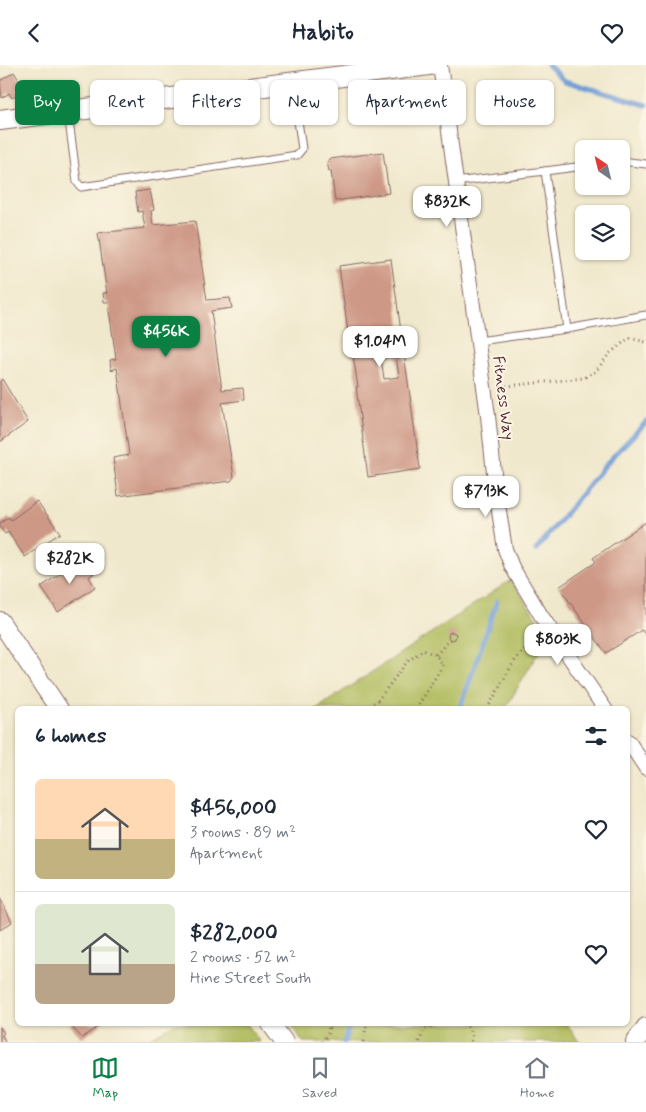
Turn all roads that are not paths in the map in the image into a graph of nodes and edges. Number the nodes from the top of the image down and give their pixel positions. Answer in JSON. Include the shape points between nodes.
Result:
{"nodes":[{"id":1,"x":429,"y":65,"type":"edge"},
{"id":2,"x":440,"y":65,"type":"edge"},
{"id":3,"x":316,"y":80,"type":"edge"},
{"id":4,"x":270,"y":86,"type":"edge"},
{"id":5,"x":80,"y":108,"type":"edge"},
{"id":6,"x":15,"y":118,"type":"edge"},
{"id":7,"x":0,"y":120,"type":"edge"},
{"id":8,"x":69,"y":125,"type":"edge"},
{"id":9,"x":299,"y":125,"type":"edge"},
{"id":10,"x":630,"y":162,"type":"edge"},
{"id":11,"x":646,"y":164,"type":"edge"},
{"id":12,"x":575,"y":167,"type":"edge"},
{"id":13,"x":545,"y":171,"type":"junction"},
{"id":14,"x":455,"y":182,"type":"junction"},
{"id":15,"x":646,"y":315,"type":"edge"},
{"id":16,"x":567,"y":329,"type":"junction"},
{"id":17,"x":478,"y":341,"type":"junction"},
{"id":18,"x":0,"y":621,"type":"edge"},
{"id":19,"x":57,"y":706,"type":"edge"},
{"id":20,"x":603,"y":706,"type":"edge"},
{"id":21,"x":630,"y":744,"type":"edge"},
{"id":22,"x":646,"y":768,"type":"edge"},
{"id":23,"x":273,"y":1026,"type":"edge"},
{"id":24,"x":646,"y":1027,"type":"edge"},
{"id":25,"x":284,"y":1042,"type":"edge"},
{"id":26,"x":635,"y":1042,"type":"edge"}],
"edges":[{"from":1,"to":3,"type":"main road"},
{"from":2,"to":14,"type":"street","name":"Fitness Way"},
{"from":4,"to":5,"type":"main road"},
{"from":6,"to":7,"type":"main road"},
{"from":8,"to":9,"type":"lane","via":[[77,182],[81,187],[297,155],[302,149]]},
{"from":10,"to":11,"type":"lane"},
{"from":12,"to":13,"type":"lane"},
{"from":13,"to":14,"type":"lane"},
{"from":13,"to":16,"type":"lane"},
{"from":14,"to":17,"type":"street","name":"Fitness Way"},
{"from":15,"to":16,"type":"lane"},
{"from":16,"to":17,"type":"lane"},
{"from":17,"to":20,"type":"street","name":"Fitness Way","via":[[496,492],[512,567]]},
{"from":18,"to":19,"type":"street"},
{"from":21,"to":22,"type":"street"},
{"from":23,"to":25,"type":"street"},
{"from":24,"to":26,"type":"street"}]}
